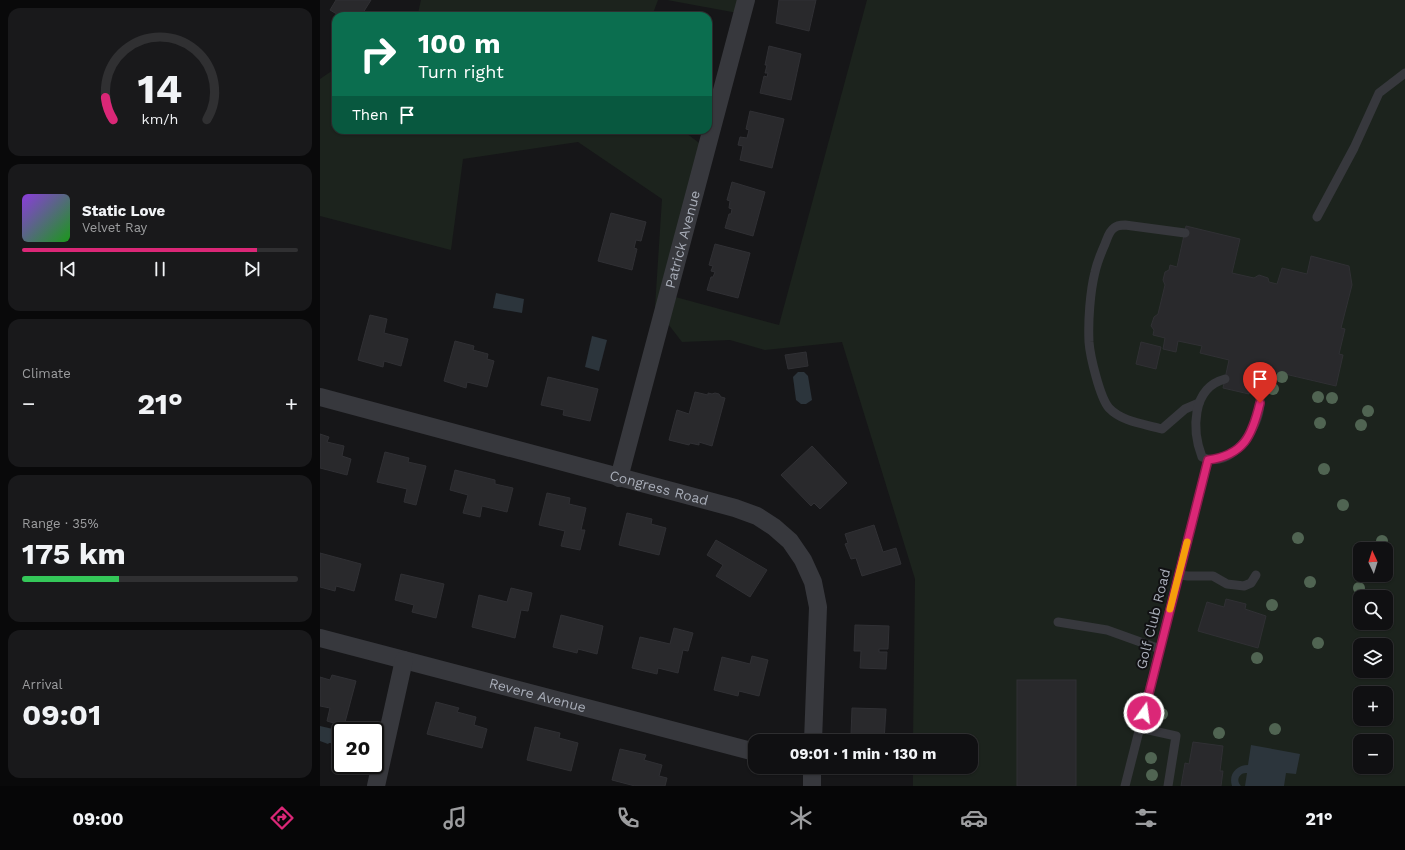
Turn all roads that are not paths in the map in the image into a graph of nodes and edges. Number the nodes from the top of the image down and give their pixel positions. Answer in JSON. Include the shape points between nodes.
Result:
{"nodes":[{"id":1,"x":746,"y":0,"type":"edge"},
{"id":2,"x":1405,"y":73,"type":"edge"},
{"id":3,"x":712,"y":128,"type":"edge"},
{"id":4,"x":710,"y":134,"type":"edge"},
{"id":5,"x":1318,"y":217,"type":"dead end"},
{"id":6,"x":1185,"y":233,"type":"dead end"},
{"id":7,"x":1225,"y":379,"type":"dead end"},
{"id":8,"x":1251,"y":384,"type":"dead end"},
{"id":9,"x":320,"y":397,"type":"edge"},
{"id":10,"x":1199,"y":403,"type":"junction"},
{"id":11,"x":1208,"y":460,"type":"junction"},
{"id":12,"x":619,"y":478,"type":"junction"},
{"id":13,"x":1179,"y":575,"type":"junction"},
{"id":14,"x":1256,"y":575,"type":"dead end"},
{"id":15,"x":1058,"y":622,"type":"dead end"},
{"id":16,"x":320,"y":638,"type":"edge"},
{"id":17,"x":1160,"y":648,"type":"junction"},
{"id":18,"x":404,"y":660,"type":"junction"},
{"id":19,"x":1140,"y":728,"type":"junction"},
{"id":20,"x":813,"y":734,"type":"edge"},
{"id":21,"x":748,"y":750,"type":"edge"},
{"id":22,"x":812,"y":774,"type":"edge"},
{"id":23,"x":376,"y":786,"type":"edge"},
{"id":24,"x":812,"y":786,"type":"edge"},
{"id":25,"x":1125,"y":786,"type":"edge"},
{"id":26,"x":1168,"y":786,"type":"edge"}],
"edges":[{"from":1,"to":3,"type":"street","name":"Patrick Avenue"},
{"from":2,"to":5,"type":"lane","via":[[1379,93]]},
{"from":4,"to":12,"type":"street","name":"Patrick Avenue"},
{"from":6,"to":10,"type":"lane","via":[[1125,224],[1113,228],[1101,253],[1092,287],[1089,343],[1104,399],[1117,415],[1162,429],[1185,409]]},
{"from":7,"to":10,"type":"lane","via":[[1209,388]]},
{"from":8,"to":11,"type":"lane","via":[[1258,394],[1260,403],[1249,434],[1234,452],[1222,458]]},
{"from":9,"to":12,"type":"street","name":"Congress Road"},
{"from":10,"to":11,"type":"lane","via":[[1196,437],[1202,457]]},
{"from":11,"to":13,"type":"lane","name":"Golf Club Road"},
{"from":12,"to":20,"type":"street","name":"Congress Road","via":[[757,516],[790,541],[803,560],[813,582],[818,607]]},
{"from":13,"to":14,"type":"lane","via":[[1213,576],[1227,584],[1244,586],[1251,583]]},
{"from":13,"to":17,"type":"lane","name":"Golf Club Road"},
{"from":15,"to":17,"type":"lane","via":[[1107,630]]},
{"from":16,"to":18,"type":"street","name":"Revere Avenue"},
{"from":17,"to":19,"type":"lane","name":"Golf Club Road"},
{"from":18,"to":21,"type":"street","name":"Revere Avenue"},
{"from":18,"to":23,"type":"street"},
{"from":19,"to":25,"type":"lane","name":"Golf Club Road"},
{"from":19,"to":26,"type":"lane","via":[[1176,736]]},
{"from":22,"to":24,"type":"street"}]}
